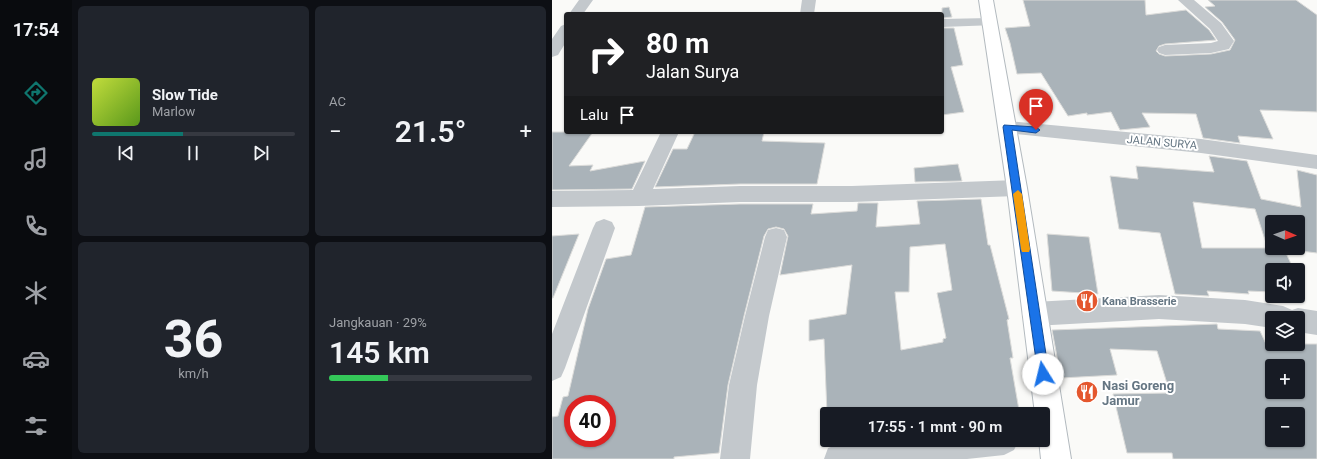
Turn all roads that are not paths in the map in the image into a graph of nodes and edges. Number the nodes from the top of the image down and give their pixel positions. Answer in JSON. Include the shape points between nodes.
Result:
{"nodes":[{"id":1,"x":586,"y":0,"type":"edge"},
{"id":2,"x":809,"y":0,"type":"edge"},
{"id":3,"x":986,"y":0,"type":"edge"},
{"id":4,"x":1185,"y":0,"type":"edge"},
{"id":5,"x":577,"y":12,"type":"edge"},
{"id":6,"x":807,"y":12,"type":"edge"},
{"id":7,"x":990,"y":22,"type":"junction"},
{"id":8,"x":944,"y":23,"type":"edge"},
{"id":9,"x":564,"y":32,"type":"edge"},
{"id":10,"x":1165,"y":50,"type":"dead end"},
{"id":11,"x":552,"y":52,"type":"edge"},
{"id":12,"x":552,"y":56,"type":"edge"},
{"id":13,"x":564,"y":56,"type":"edge"},
{"id":14,"x":1007,"y":127,"type":"junction"},
{"id":15,"x":669,"y":134,"type":"edge"},
{"id":16,"x":1317,"y":162,"type":"edge"},
{"id":17,"x":1017,"y":188,"type":"junction"},
{"id":18,"x":639,"y":198,"type":"junction"},
{"id":19,"x":552,"y":199,"type":"edge"},
{"id":20,"x":604,"y":228,"type":"dead end"},
{"id":21,"x":776,"y":237,"type":"dead end"},
{"id":22,"x":1034,"y":314,"type":"junction"},
{"id":23,"x":1265,"y":315,"type":"edge"},
{"id":24,"x":1305,"y":321,"type":"edge"},
{"id":25,"x":1317,"y":323,"type":"edge"},
{"id":26,"x":552,"y":368,"type":"edge"},
{"id":27,"x":1046,"y":407,"type":"edge"},
{"id":28,"x":943,"y":447,"type":"edge"},
{"id":29,"x":735,"y":459,"type":"edge"},
{"id":30,"x":839,"y":459,"type":"edge"}],
"edges":[{"from":1,"to":5,"type":"street"},
{"from":2,"to":6,"type":"street"},
{"from":3,"to":7,"type":"street"},
{"from":4,"to":10,"type":"street","via":[[1216,26],[1226,41],[1224,46],[1211,48]]},
{"from":7,"to":8,"type":"street"},
{"from":7,"to":14,"type":"street"},
{"from":9,"to":11,"type":"street"},
{"from":12,"to":13,"type":"street"},
{"from":14,"to":16,"type":"street","name":"JALAN SURYA","via":[[1266,153]]},
{"from":14,"to":17,"type":"street"},
{"from":15,"to":18,"type":"street"},
{"from":17,"to":18,"type":"street"},
{"from":17,"to":22,"type":"street"},
{"from":18,"to":19,"type":"street"},
{"from":20,"to":26,"type":"street"},
{"from":21,"to":29,"type":"street","via":[[743,385]]},
{"from":22,"to":23,"type":"street","via":[[1159,307]]},
{"from":22,"to":27,"type":"street"},
{"from":24,"to":25,"type":"street"},
{"from":28,"to":30,"type":"street"}]}
